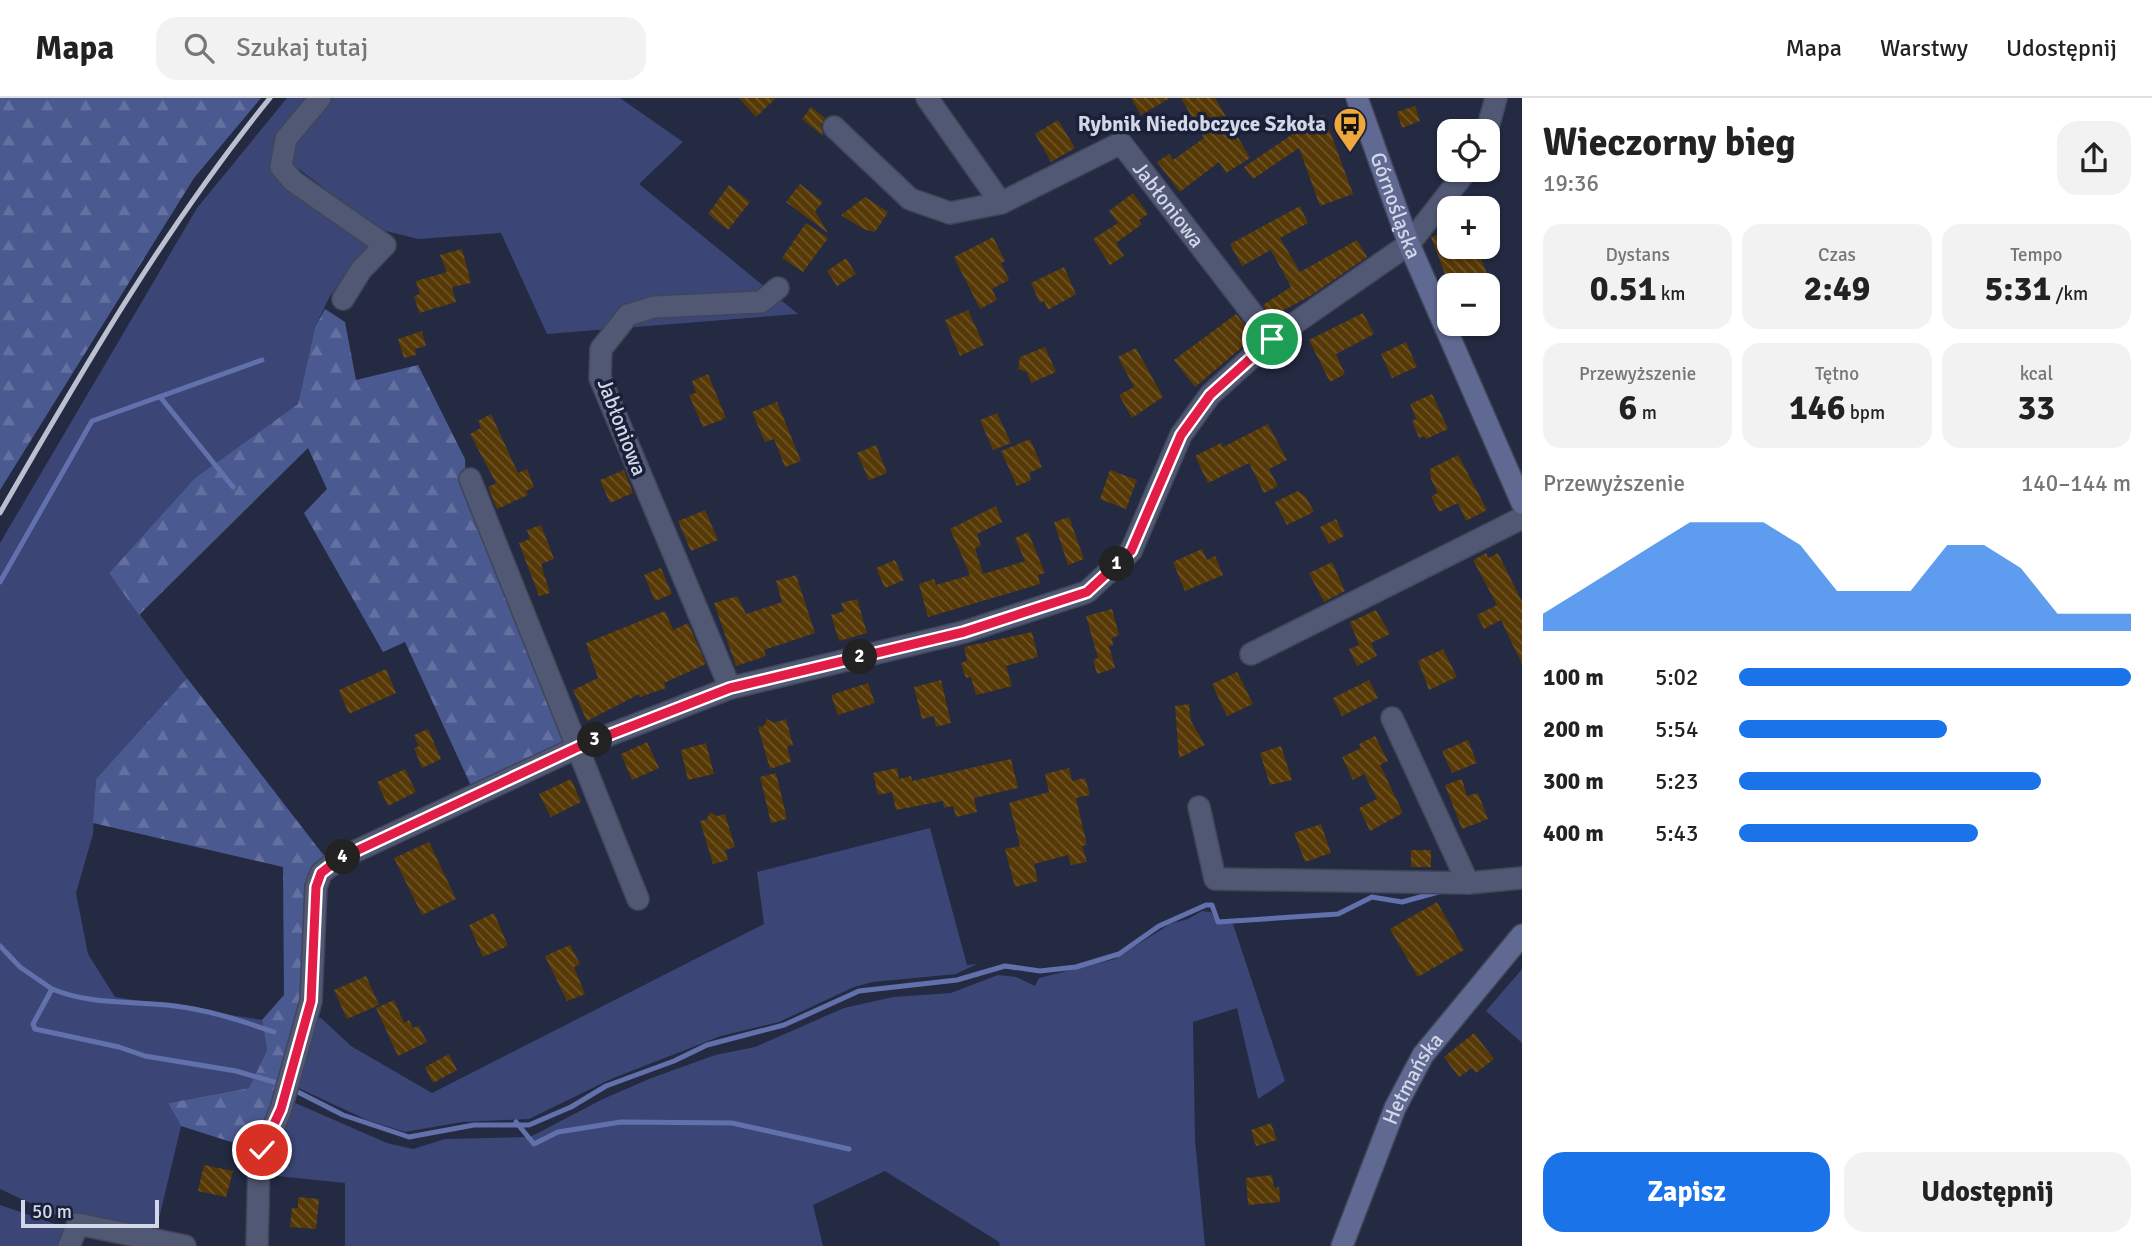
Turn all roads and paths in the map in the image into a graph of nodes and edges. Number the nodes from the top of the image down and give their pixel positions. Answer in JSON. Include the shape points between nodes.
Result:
{"nodes":[{"id":1,"x":320,"y":98,"type":"edge"},
{"id":2,"x":928,"y":98,"type":"edge"},
{"id":3,"x":1357,"y":98,"type":"edge"},
{"id":4,"x":1496,"y":98,"type":"edge"},
{"id":5,"x":1490,"y":119,"type":"edge"},
{"id":6,"x":834,"y":127,"type":"dead end"},
{"id":7,"x":1458,"y":182,"type":"edge"},
{"id":8,"x":1001,"y":203,"type":"junction"},
{"id":9,"x":1409,"y":244,"type":"junction"},
{"id":10,"x":778,"y":288,"type":"dead end"},
{"id":11,"x":343,"y":299,"type":"dead end"},
{"id":12,"x":1272,"y":339,"type":"junction"},
{"id":13,"x":470,"y":479,"type":"dead end"},
{"id":14,"x":1522,"y":503,"type":"edge"},
{"id":15,"x":1522,"y":518,"type":"edge"},
{"id":16,"x":1251,"y":654,"type":"dead end"},
{"id":17,"x":730,"y":688,"type":"junction"},
{"id":18,"x":1392,"y":718,"type":"dead end"},
{"id":19,"x":578,"y":747,"type":"junction"},
{"id":20,"x":1199,"y":807,"type":"dead end"},
{"id":21,"x":1522,"y":878,"type":"edge"},
{"id":22,"x":1468,"y":883,"type":"junction"},
{"id":23,"x":638,"y":899,"type":"dead end"},
{"id":24,"x":1522,"y":935,"type":"edge"},
{"id":25,"x":69,"y":1246,"type":"edge"},
{"id":26,"x":185,"y":1246,"type":"edge"},
{"id":27,"x":257,"y":1246,"type":"edge"},
{"id":28,"x":1342,"y":1246,"type":"edge"}],
"edges":[{"from":1,"to":11,"type":"street","via":[[286,139],[281,167],[293,181],[392,242],[361,270]]},
{"from":2,"to":8,"type":"street"},
{"from":3,"to":9,"type":"street","name":"Górnośląska"},
{"from":4,"to":5,"type":"street"},
{"from":6,"to":8,"type":"street","name":"Jabłoniowa","via":[[910,200],[950,213]]},
{"from":7,"to":9,"type":"street"},
{"from":8,"to":12,"type":"street","name":"Jabłoniowa","via":[[1121,144]]},
{"from":9,"to":12,"type":"street"},
{"from":9,"to":14,"type":"street","name":"Górnośląska"},
{"from":10,"to":17,"type":"street","name":"Jabłoniowa","via":[[761,302],[654,307],[628,315],[601,349],[600,378]]},
{"from":12,"to":17,"type":"street","via":[[1210,395],[1181,435],[1131,551],[1087,592],[964,632]]},
{"from":13,"to":19,"type":"street"},
{"from":15,"to":16,"type":"street"},
{"from":17,"to":19,"type":"street"},
{"from":18,"to":22,"type":"street"},
{"from":19,"to":23,"type":"street"},
{"from":19,"to":27,"type":"street","via":[[339,859],[321,873],[316,887],[311,1001],[281,1109],[259,1162]]},
{"from":20,"to":22,"type":"street","via":[[1215,879]]},
{"from":21,"to":22,"type":"street"},
{"from":24,"to":28,"type":"street","name":"Hetmańska","via":[[1423,1055],[1395,1108]]},
{"from":25,"to":26,"type":"street","via":[[78,1224]]}]}
